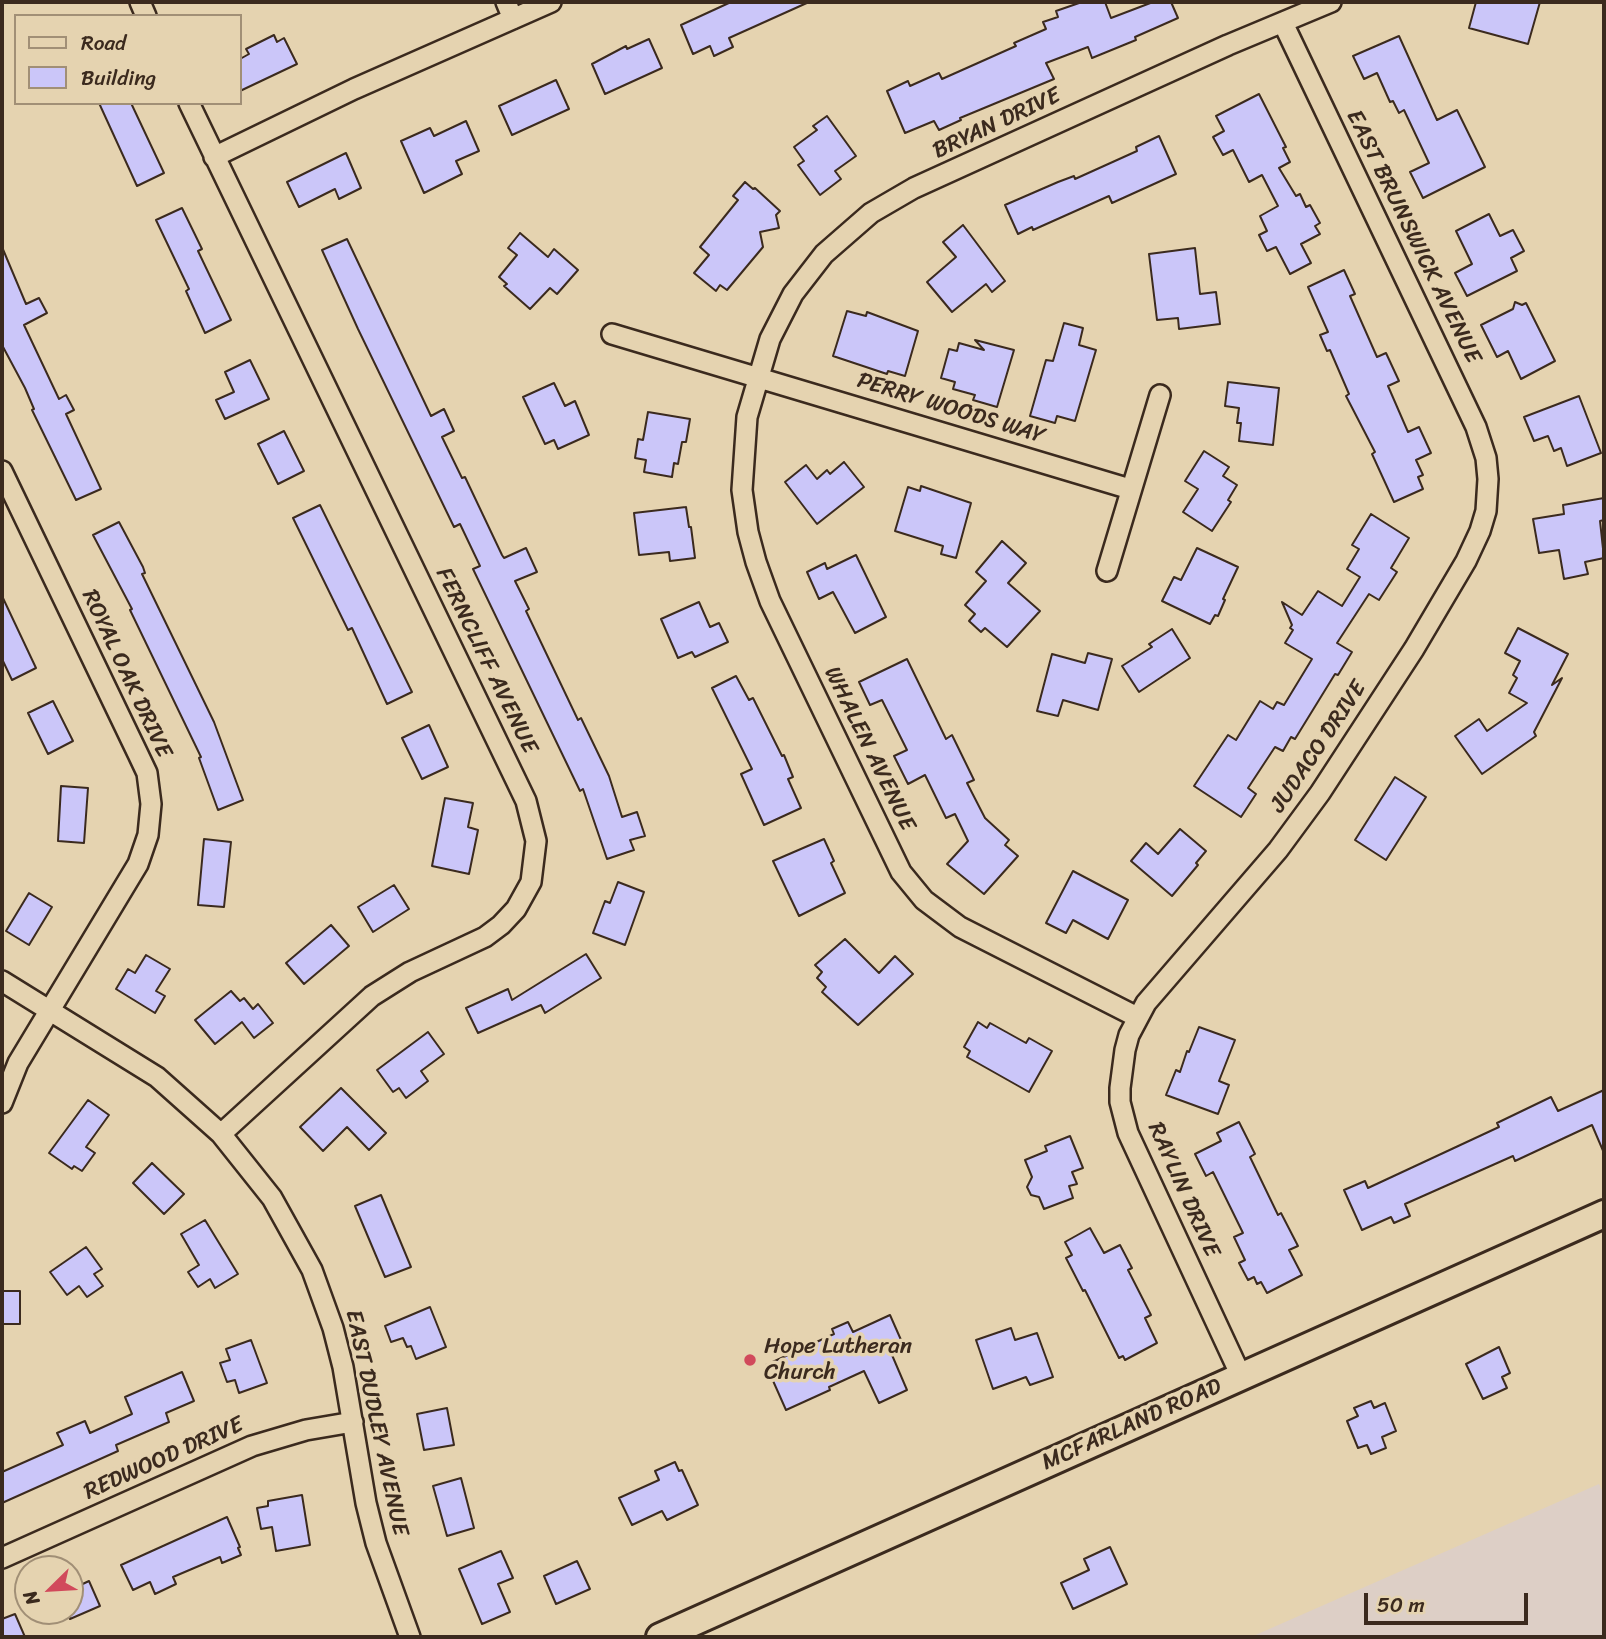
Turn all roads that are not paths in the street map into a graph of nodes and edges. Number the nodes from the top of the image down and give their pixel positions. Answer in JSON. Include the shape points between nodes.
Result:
{"nodes":[{"id":1,"x":551,"y":2,"type":"edge"},
{"id":2,"x":1331,"y":2,"type":"edge"},
{"id":3,"x":509,"y":10,"type":"edge"},
{"id":4,"x":1283,"y":23,"type":"junction"},
{"id":5,"x":190,"y":105,"type":"edge"},
{"id":6,"x":214,"y":157,"type":"junction"},
{"id":7,"x":612,"y":334,"type":"dead end"},
{"id":8,"x":758,"y":377,"type":"junction"},
{"id":9,"x":1160,"y":395,"type":"dead end"},
{"id":10,"x":2,"y":471,"type":"edge"},
{"id":11,"x":1488,"y":475,"type":"joint"},
{"id":12,"x":1130,"y":489,"type":"junction"},
{"id":13,"x":1107,"y":571,"type":"dead end"},
{"id":14,"x":2,"y":981,"type":"edge"},
{"id":15,"x":49,"y":1011,"type":"junction"},
{"id":16,"x":1138,"y":1017,"type":"junction"},
{"id":17,"x":2,"y":1103,"type":"edge"},
{"id":18,"x":220,"y":1134,"type":"junction"},
{"id":19,"x":1604,"y":1214,"type":"edge"},
{"id":20,"x":1241,"y":1376,"type":"junction"},
{"id":21,"x":352,"y":1422,"type":"junction"},
{"id":22,"x":2,"y":1558,"type":"edge"},
{"id":23,"x":411,"y":1637,"type":"edge"},
{"id":24,"x":660,"y":1637,"type":"edge"}],
"edges":[{"from":1,"to":3,"type":"street"},
{"from":2,"to":4,"type":"street","name":"BRYAN DRIVE"},
{"from":3,"to":6,"type":"street"},
{"from":4,"to":8,"type":"street","name":"BRYAN DRIVE","via":[[914,188],[872,213],[824,254],[793,293],[770,338]]},
{"from":4,"to":11,"type":"street","name":"EAST BRUNSWICK AVENUE","via":[[1476,427]]},
{"from":5,"to":6,"type":"street","name":"FERNCLIFF AVENUE"},
{"from":6,"to":18,"type":"street","name":"FERNCLIFF AVENUE","via":[[526,801],[536,841],[531,882],[501,925],[372,996]]},
{"from":7,"to":8,"type":"street","name":"PERRY WOODS WAY"},
{"from":8,"to":12,"type":"street","name":"PERRY WOODS WAY"},
{"from":8,"to":16,"type":"street","name":"WHALEN AVENUE","via":[[747,417],[742,469],[744,511],[755,562],[901,872],[924,900],[960,927]]},
{"from":9,"to":12,"type":"street"},
{"from":10,"to":15,"type":"street","name":"ROYAL OAK DRIVE","via":[[147,773],[151,804],[148,835],[138,864]]},
{"from":11,"to":16,"type":"street","name":"JUDACO DRIVE","via":[[1480,531],[1414,649],[1278,850],[1157,988]]},
{"from":12,"to":13,"type":"street"},
{"from":14,"to":15,"type":"street","name":"EAST DUDLEY AVENUE"},
{"from":15,"to":17,"type":"street","name":"ROYAL OAK DRIVE","via":[[11,1076]]},
{"from":15,"to":18,"type":"street","name":"EAST DUDLEY AVENUE","via":[[149,1072]]},
{"from":16,"to":20,"type":"street","name":"RAYLIN DRIVE","via":[[1120,1077],[1128,1133]]},
{"from":18,"to":21,"type":"street","name":"EAST DUDLEY AVENUE","via":[[272,1198],[312,1270],[333,1328]]},
{"from":19,"to":20,"type":"street","name":"MCFARLAND ROAD"},
{"from":20,"to":24,"type":"street","name":"MCFARLAND ROAD"},
{"from":21,"to":22,"type":"street","name":"REDWOOD DRIVE","via":[[252,1446]]},
{"from":21,"to":23,"type":"street","name":"EAST DUDLEY AVENUE","via":[[376,1543]]}]}
